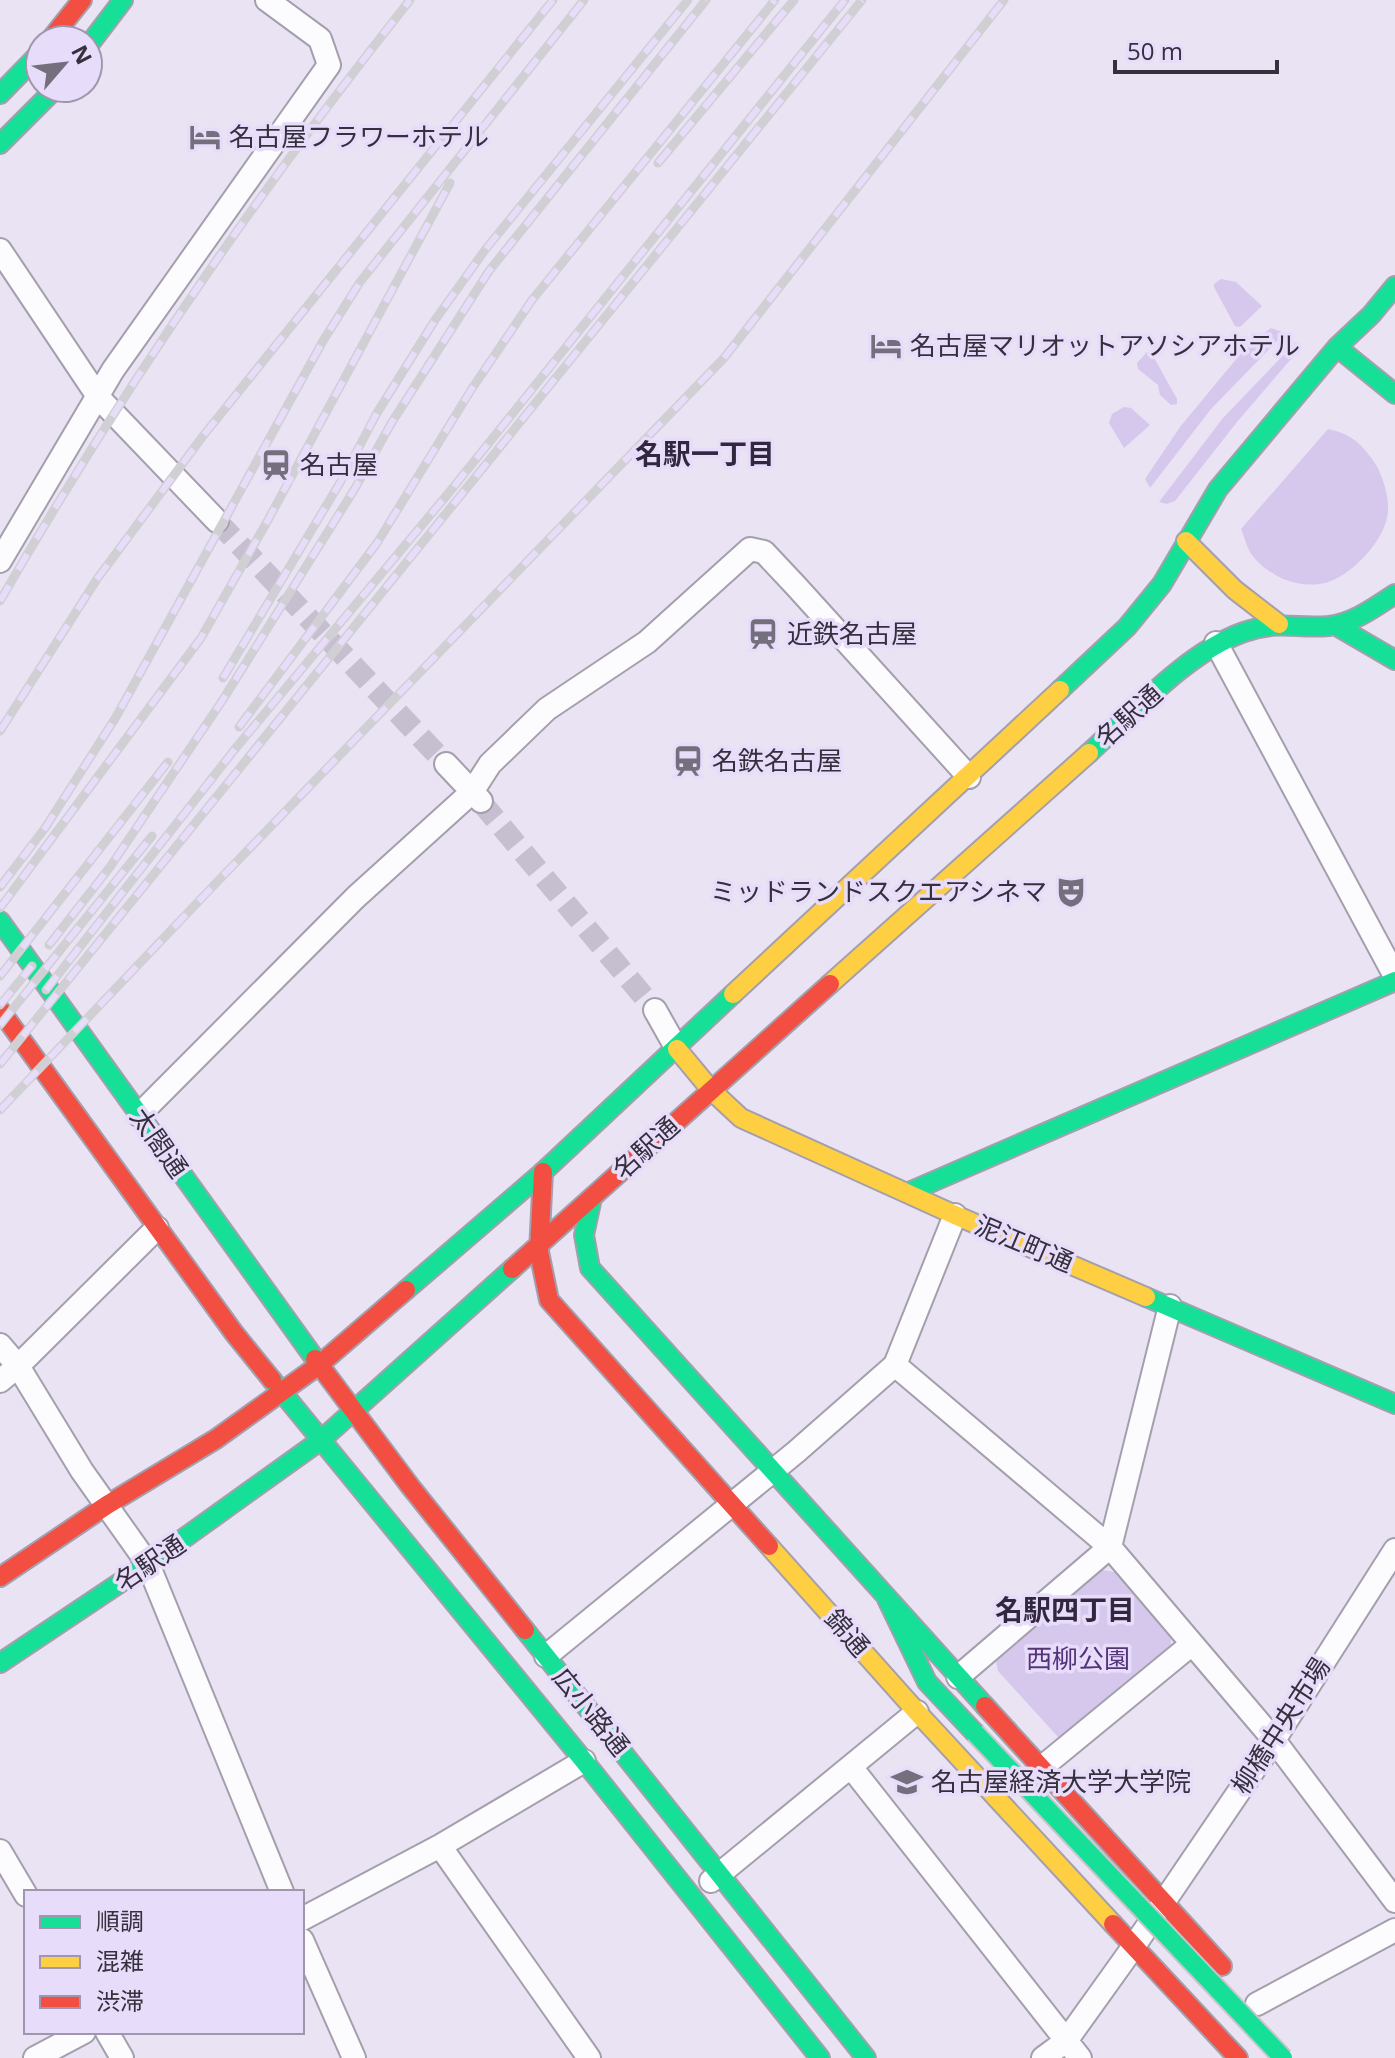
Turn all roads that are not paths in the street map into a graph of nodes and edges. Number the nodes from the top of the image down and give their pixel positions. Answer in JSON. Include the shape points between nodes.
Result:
{"nodes":[{"id":1,"x":82,"y":0,"type":"edge"},
{"id":2,"x":123,"y":0,"type":"edge"},
{"id":3,"x":267,"y":0,"type":"edge"},
{"id":4,"x":63,"y":24,"type":"edge"},
{"id":5,"x":104,"y":25,"type":"edge"},
{"id":6,"x":24,"y":69,"type":"edge"},
{"id":7,"x":0,"y":94,"type":"edge"},
{"id":8,"x":40,"y":104,"type":"edge"},
{"id":9,"x":0,"y":144,"type":"edge"},
{"id":10,"x":0,"y":250,"type":"edge"},
{"id":11,"x":1395,"y":286,"type":"edge"},
{"id":12,"x":1337,"y":347,"type":"junction"},
{"id":13,"x":1395,"y":394,"type":"edge"},
{"id":14,"x":99,"y":398,"type":"junction"},
{"id":15,"x":217,"y":521,"type":"tunnel mouth"},
{"id":16,"x":1186,"y":541,"type":"junction"},
{"id":17,"x":0,"y":561,"type":"edge"},
{"id":18,"x":1395,"y":594,"type":"edge"},
{"id":19,"x":1279,"y":624,"type":"junction"},
{"id":20,"x":1335,"y":625,"type":"junction"},
{"id":21,"x":1216,"y":643,"type":"junction"},
{"id":22,"x":1395,"y":660,"type":"edge"},
{"id":23,"x":446,"y":764,"type":"tunnel mouth"},
{"id":24,"x":969,"y":777,"type":"junction"},
{"id":25,"x":477,"y":797,"type":"junction"},
{"id":26,"x":0,"y":921,"type":"edge"},
{"id":27,"x":1395,"y":978,"type":"edge"},
{"id":28,"x":0,"y":1010,"type":"edge"},
{"id":29,"x":655,"y":1010,"type":"tunnel mouth"},
{"id":30,"x":677,"y":1049,"type":"junction"},
{"id":31,"x":711,"y":1090,"type":"junction"},
{"id":32,"x":139,"y":1115,"type":"junction"},
{"id":33,"x":543,"y":1172,"type":"junction"},
{"id":34,"x":909,"y":1192,"type":"junction"},
{"id":35,"x":592,"y":1198,"type":"junction"},
{"id":36,"x":955,"y":1215,"type":"junction"},
{"id":37,"x":157,"y":1228,"type":"junction"},
{"id":38,"x":537,"y":1249,"type":"junction"},
{"id":39,"x":1170,"y":1306,"type":"junction"},
{"id":40,"x":0,"y":1345,"type":"edge"},
{"id":41,"x":319,"y":1365,"type":"junction"},
{"id":42,"x":895,"y":1365,"type":"junction"},
{"id":43,"x":18,"y":1366,"type":"junction"},
{"id":44,"x":0,"y":1381,"type":"edge"},
{"id":45,"x":281,"y":1393,"type":"junction"},
{"id":46,"x":1395,"y":1404,"type":"edge"},
{"id":47,"x":355,"y":1411,"type":"junction"},
{"id":48,"x":321,"y":1440,"type":"junction"},
{"id":49,"x":771,"y":1472,"type":"junction"},
{"id":50,"x":732,"y":1503,"type":"junction"},
{"id":51,"x":107,"y":1505,"type":"junction"},
{"id":52,"x":1110,"y":1547,"type":"junction"},
{"id":53,"x":1395,"y":1550,"type":"edge"},
{"id":54,"x":148,"y":1564,"type":"junction"},
{"id":55,"x":0,"y":1577,"type":"edge"},
{"id":56,"x":887,"y":1599,"type":"junction"},
{"id":57,"x":1192,"y":1644,"type":"junction"},
{"id":58,"x":546,"y":1656,"type":"junction"},
{"id":59,"x":0,"y":1663,"type":"edge"},
{"id":60,"x":958,"y":1677,"type":"junction"},
{"id":61,"x":917,"y":1712,"type":"junction"},
{"id":62,"x":1274,"y":1740,"type":"junction"},
{"id":63,"x":584,"y":1761,"type":"junction"},
{"id":64,"x":851,"y":1767,"type":"junction"},
{"id":65,"x":1041,"y":1768,"type":"junction"},
{"id":66,"x":440,"y":1846,"type":"junction"},
{"id":67,"x":0,"y":1851,"type":"edge"},
{"id":68,"x":720,"y":1874,"type":"junction"},
{"id":69,"x":281,"y":1890,"type":"edge"},
{"id":70,"x":24,"y":1892,"type":"edge"},
{"id":71,"x":691,"y":1897,"type":"junction"},
{"id":72,"x":1164,"y":1899,"type":"junction"},
{"id":73,"x":1395,"y":1901,"type":"edge"},
{"id":74,"x":304,"y":1918,"type":"edge"},
{"id":75,"x":1395,"y":1930,"type":"edge"},
{"id":76,"x":304,"y":1945,"type":"edge"},
{"id":77,"x":1134,"y":1946,"type":"junction"},
{"id":78,"x":1247,"y":1994,"type":"junction"},
{"id":79,"x":842,"y":2028,"type":"junction"},
{"id":80,"x":80,"y":2034,"type":"edge"},
{"id":81,"x":108,"y":2034,"type":"edge"},
{"id":82,"x":1073,"y":2049,"type":"edge"},
{"id":83,"x":1290,"y":2053,"type":"edge"},
{"id":84,"x":813,"y":2055,"type":"edge"},
{"id":85,"x":35,"y":2058,"type":"edge"},
{"id":86,"x":122,"y":2058,"type":"edge"},
{"id":87,"x":354,"y":2058,"type":"edge"},
{"id":88,"x":589,"y":2058,"type":"edge"},
{"id":89,"x":866,"y":2058,"type":"edge"},
{"id":90,"x":1043,"y":2058,"type":"edge"},
{"id":91,"x":1238,"y":2058,"type":"edge"}],
"edges":[{"from":1,"to":4,"type":"main road"},
{"from":2,"to":5,"type":"main road"},
{"from":3,"to":14,"type":"street","via":[[320,39],[329,65],[113,370]]},
{"from":6,"to":7,"type":"main road"},
{"from":8,"to":9,"type":"main road"},
{"from":10,"to":14,"type":"street"},
{"from":11,"to":12,"type":"main road","name":"名駅通"},
{"from":12,"to":13,"type":"main road"},
{"from":12,"to":16,"type":"main road","name":"名駅通","via":[[1218,489]]},
{"from":14,"to":15,"type":"street"},
{"from":14,"to":17,"type":"street"},
{"from":16,"to":19,"type":"main road"},
{"from":16,"to":24,"type":"main road","name":"名駅通","via":[[1136,618]]},
{"from":18,"to":20,"type":"main road","name":"名駅通"},
{"from":19,"to":20,"type":"main road","name":"名駅通"},
{"from":19,"to":21,"type":"main road","name":"名駅通"},
{"from":20,"to":22,"type":"main road"},
{"from":21,"to":27,"type":"street"},
{"from":21,"to":31,"type":"main road","name":"名駅通"},
{"from":23,"to":25,"type":"street"},
{"from":24,"to":25,"type":"street","via":[[764,552],[750,549],[647,642],[547,709],[490,764]]},
{"from":24,"to":30,"type":"main road","name":"名駅通"},
{"from":25,"to":32,"type":"street","via":[[356,897]]},
{"from":26,"to":32,"type":"main road","name":"太閤通"},
{"from":27,"to":34,"type":"main road"},
{"from":28,"to":37,"type":"main road","name":"太閤通"},
{"from":29,"to":30,"type":"street"},
{"from":30,"to":31,"type":"main road","name":"泥江町通"},
{"from":30,"to":33,"type":"main road","name":"名駅通"},
{"from":31,"to":34,"type":"main road","name":"泥江町通","via":[[741,1118]]},
{"from":31,"to":35,"type":"main road","name":"名駅通"},
{"from":32,"to":41,"type":"main road","name":"太閤通"},
{"from":33,"to":38,"type":"main road","name":"錦通"},
{"from":33,"to":41,"type":"main road","name":"名駅通"},
{"from":34,"to":36,"type":"main road","name":"泥江町通"},
{"from":35,"to":38,"type":"main road","name":"名駅通"},
{"from":35,"to":49,"type":"main road","name":"錦通","via":[[584,1235],[590,1268]]},
{"from":36,"to":39,"type":"main road","name":"泥江町通"},
{"from":36,"to":42,"type":"street"},
{"from":37,"to":43,"type":"street"},
{"from":37,"to":45,"type":"main road","name":"太閤通"},
{"from":38,"to":47,"type":"main road","name":"名駅通"},
{"from":38,"to":50,"type":"main road","name":"錦通","via":[[549,1300]]},
{"from":39,"to":46,"type":"main road","name":"泥江町通"},
{"from":39,"to":52,"type":"street"},
{"from":40,"to":43,"type":"street"},
{"from":41,"to":45,"type":"main road","name":"名駅通"},
{"from":41,"to":47,"type":"main road","name":"広小路通"},
{"from":42,"to":49,"type":"street"},
{"from":42,"to":52,"type":"street"},
{"from":43,"to":44,"type":"street"},
{"from":43,"to":51,"type":"street"},
{"from":45,"to":48,"type":"main road","name":"太閤通"},
{"from":45,"to":51,"type":"main road","name":"名駅通"},
{"from":47,"to":48,"type":"main road","name":"名駅通"},
{"from":47,"to":58,"type":"main road","name":"広小路通"},
{"from":48,"to":54,"type":"main road","name":"名駅通"},
{"from":48,"to":63,"type":"main road","name":"広小路通"},
{"from":49,"to":50,"type":"street"},
{"from":49,"to":56,"type":"main road","name":"錦通"},
{"from":50,"to":58,"type":"street"},
{"from":50,"to":61,"type":"main road","name":"錦通"},
{"from":51,"to":54,"type":"street"},
{"from":51,"to":55,"type":"main road","name":"名駅通"},
{"from":52,"to":57,"type":"street"},
{"from":52,"to":60,"type":"street"},
{"from":53,"to":62,"type":"street","name":"柳橋中央市場"},
{"from":54,"to":59,"type":"main road","name":"名駅通"},
{"from":54,"to":69,"type":"street"},
{"from":56,"to":60,"type":"main road","name":"錦通"},
{"from":56,"to":83,"type":"main road","bridge":true,"via":[[927,1682]]},
{"from":57,"to":62,"type":"street"},
{"from":57,"to":65,"type":"street"},
{"from":58,"to":68,"type":"main road","name":"広小路通"},
{"from":60,"to":65,"type":"main road","name":"錦通"},
{"from":61,"to":64,"type":"street"},
{"from":61,"to":77,"type":"main road","name":"錦通"},
{"from":62,"to":72,"type":"street","name":"柳橋中央市場"},
{"from":62,"to":73,"type":"street"},
{"from":63,"to":66,"type":"street"},
{"from":63,"to":71,"type":"main road","name":"広小路通"},
{"from":64,"to":68,"type":"street"},
{"from":64,"to":82,"type":"street"},
{"from":65,"to":72,"type":"main road","name":"錦通"},
{"from":66,"to":74,"type":"street"},
{"from":66,"to":88,"type":"street"},
{"from":67,"to":70,"type":"street"},
{"from":68,"to":71,"type":"street"},
{"from":68,"to":79,"type":"main road","name":"広小路通"},
{"from":71,"to":84,"type":"main road","name":"広小路通"},
{"from":72,"to":77,"type":"street","name":"柳橋中央市場"},
{"from":72,"to":78,"type":"main road","name":"錦通"},
{"from":75,"to":78,"type":"street"},
{"from":76,"to":87,"type":"street"},
{"from":77,"to":82,"type":"street","name":"柳橋中央市場"},
{"from":77,"to":91,"type":"main road","name":"錦通"},
{"from":78,"to":83,"type":"main road","name":"錦通"},
{"from":79,"to":84,"type":"street"},
{"from":79,"to":89,"type":"main road","name":"広小路通"},
{"from":80,"to":85,"type":"street"},
{"from":81,"to":86,"type":"street"},
{"from":82,"to":90,"type":"street","name":"柳橋中央市場"}]}
